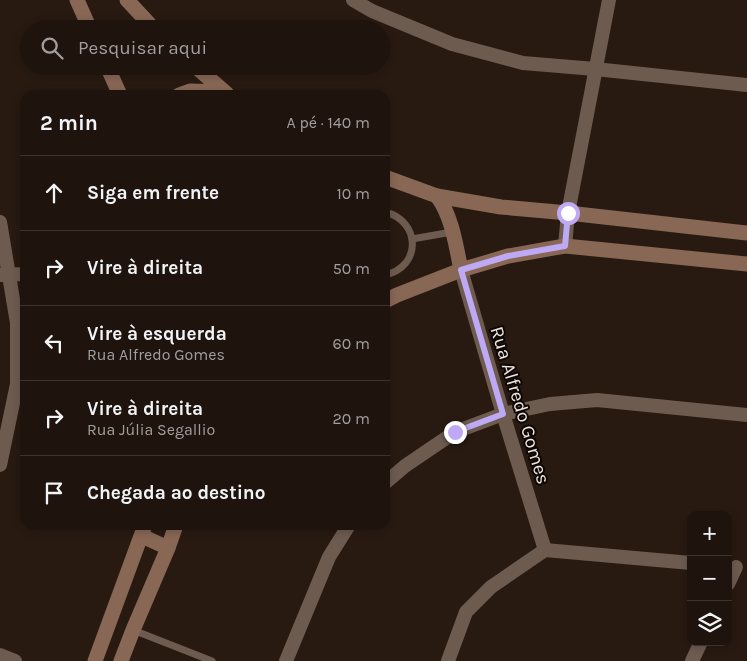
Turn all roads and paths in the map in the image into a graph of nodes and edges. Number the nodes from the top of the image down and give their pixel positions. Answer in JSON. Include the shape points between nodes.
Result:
{"nodes":[{"id":1,"x":77,"y":0,"type":"edge"},
{"id":2,"x":127,"y":0,"type":"edge"},
{"id":3,"x":353,"y":0,"type":"edge"},
{"id":4,"x":609,"y":0,"type":"edge"},
{"id":5,"x":86,"y":20,"type":"edge"},
{"id":6,"x":146,"y":20,"type":"edge"},
{"id":7,"x":595,"y":69,"type":"junction"},
{"id":8,"x":111,"y":75,"type":"edge"},
{"id":9,"x":204,"y":75,"type":"edge"},
{"id":10,"x":747,"y":85,"type":"edge"},
{"id":11,"x":118,"y":90,"type":"edge"},
{"id":12,"x":221,"y":90,"type":"edge"},
{"id":13,"x":390,"y":179,"type":"edge"},
{"id":14,"x":436,"y":196,"type":"junction"},
{"id":15,"x":568,"y":213,"type":"junction"},
{"id":16,"x":390,"y":214,"type":"edge"},
{"id":17,"x":0,"y":222,"type":"edge"},
{"id":18,"x":452,"y":232,"type":"junction"},
{"id":19,"x":747,"y":233,"type":"edge"},
{"id":20,"x":412,"y":239,"type":"junction"},
{"id":21,"x":565,"y":246,"type":"junction"},
{"id":22,"x":747,"y":264,"type":"edge"},
{"id":23,"x":461,"y":270,"type":"junction"},
{"id":24,"x":20,"y":274,"type":"edge"},
{"id":25,"x":390,"y":274,"type":"edge"},
{"id":26,"x":5,"y":275,"type":"edge"},
{"id":27,"x":390,"y":298,"type":"edge"},
{"id":28,"x":503,"y":414,"type":"junction"},
{"id":29,"x":747,"y":415,"type":"edge"},
{"id":30,"x":0,"y":465,"type":"edge"},
{"id":31,"x":390,"y":479,"type":"edge"},
{"id":32,"x":174,"y":530,"type":"edge"},
{"id":33,"x":345,"y":530,"type":"edge"},
{"id":34,"x":144,"y":531,"type":"edge"},
{"id":35,"x":168,"y":548,"type":"junction"},
{"id":36,"x":545,"y":550,"type":"junction"},
{"id":37,"x":687,"y":563,"type":"edge"},
{"id":38,"x":133,"y":630,"type":"junction"},
{"id":39,"x":699,"y":646,"type":"edge"},
{"id":40,"x":0,"y":655,"type":"edge"},
{"id":41,"x":15,"y":661,"type":"edge"},
{"id":42,"x":95,"y":661,"type":"edge"},
{"id":43,"x":121,"y":661,"type":"edge"},
{"id":44,"x":212,"y":661,"type":"edge"},
{"id":45,"x":286,"y":661,"type":"edge"},
{"id":46,"x":448,"y":661,"type":"edge"},
{"id":47,"x":692,"y":661,"type":"edge"}],
"edges":[{"from":1,"to":5,"type":"street"},
{"from":2,"to":6,"type":"street"},
{"from":3,"to":7,"type":"street","via":[[452,44],[523,64]]},
{"from":4,"to":7,"type":"street"},
{"from":7,"to":10,"type":"street"},
{"from":7,"to":15,"type":"street"},
{"from":8,"to":11,"type":"street"},
{"from":9,"to":12,"type":"street"},
{"from":13,"to":14,"type":"street"},
{"from":14,"to":15,"type":"street","via":[[501,207]]},
{"from":14,"to":18,"type":"street","via":[[443,204]]},
{"from":15,"to":19,"type":"street"},
{"from":15,"to":21,"type":"street"},
{"from":16,"to":20,"type":"lane","via":[[401,219]]},
{"from":17,"to":26,"type":"street"},
{"from":18,"to":20,"type":"lane"},
{"from":18,"to":23,"type":"street"},
{"from":20,"to":25,"type":"lane","via":[[406,262]]},
{"from":21,"to":22,"type":"street"},
{"from":21,"to":23,"type":"street","via":[[508,256]]},
{"from":23,"to":27,"type":"street"},
{"from":23,"to":28,"type":"street","name":"Rua Alfredo Gomes"},
{"from":24,"to":26,"type":"street"},
{"from":26,"to":30,"type":"street","via":[[17,323],[16,384]]},
{"from":28,"to":29,"type":"street","via":[[550,404],[597,400]]},
{"from":28,"to":31,"type":"street","via":[[455,432]]},
{"from":28,"to":36,"type":"street","name":"Rua Alfredo Gomes"},
{"from":32,"to":35,"type":"street"},
{"from":33,"to":45,"type":"street","via":[[329,557]]},
{"from":34,"to":35,"type":"street"},
{"from":34,"to":42,"type":"street"},
{"from":35,"to":38,"type":"street"},
{"from":36,"to":37,"type":"street"},
{"from":36,"to":46,"type":"street","via":[[491,587],[466,612]]},
{"from":38,"to":43,"type":"street"},
{"from":38,"to":44,"type":"lane"},
{"from":39,"to":47,"type":"street"},
{"from":40,"to":41,"type":"street"}]}
